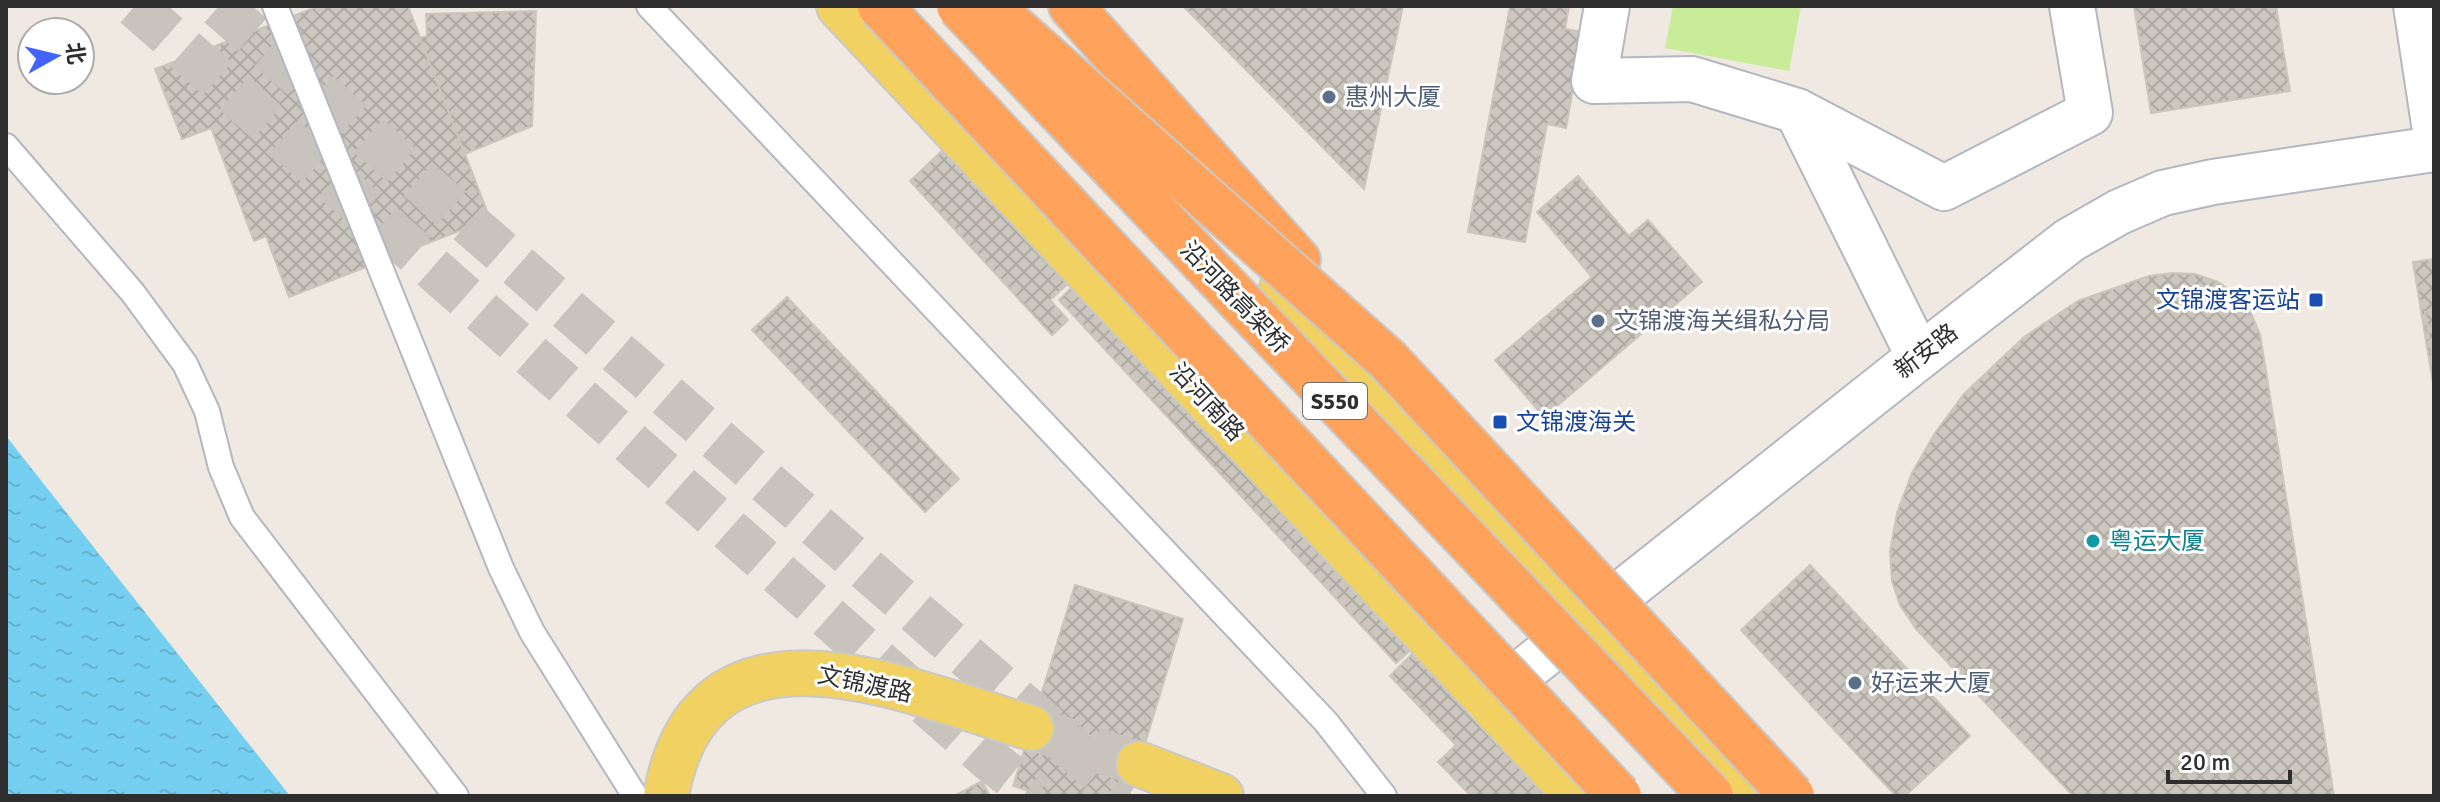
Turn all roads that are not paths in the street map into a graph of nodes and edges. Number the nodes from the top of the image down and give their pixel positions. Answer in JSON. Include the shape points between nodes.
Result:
{"nodes":[{"id":1,"x":275,"y":6,"type":"edge"},
{"id":2,"x":649,"y":6,"type":"edge"},
{"id":3,"x":839,"y":6,"type":"edge"},
{"id":4,"x":880,"y":6,"type":"edge"},
{"id":5,"x":959,"y":6,"type":"edge"},
{"id":6,"x":990,"y":6,"type":"edge"},
{"id":7,"x":1021,"y":6,"type":"edge"},
{"id":8,"x":1071,"y":6,"type":"edge"},
{"id":9,"x":1607,"y":6,"type":"edge"},
{"id":10,"x":2072,"y":6,"type":"edge"},
{"id":11,"x":2416,"y":6,"type":"edge"},
{"id":12,"x":1797,"y":111,"type":"junction"},
{"id":13,"x":2434,"y":124,"type":"edge"},
{"id":14,"x":6,"y":146,"type":"edge"},
{"id":15,"x":2434,"y":149,"type":"edge"},
{"id":16,"x":1919,"y":357,"type":"junction"},
{"id":17,"x":1388,"y":360,"type":"junction"},
{"id":18,"x":1588,"y":618,"type":"junction"},
{"id":19,"x":1487,"y":700,"type":"junction"},
{"id":20,"x":1031,"y":728,"type":"tunnel mouth"},
{"id":21,"x":1139,"y":764,"type":"tunnel mouth"},
{"id":22,"x":456,"y":796,"type":"edge"},
{"id":23,"x":635,"y":796,"type":"edge"},
{"id":24,"x":666,"y":796,"type":"edge"},
{"id":25,"x":1221,"y":796,"type":"edge"},
{"id":26,"x":1384,"y":796,"type":"edge"},
{"id":27,"x":1577,"y":796,"type":"edge"},
{"id":28,"x":1619,"y":796,"type":"edge"},
{"id":29,"x":1711,"y":796,"type":"edge"},
{"id":30,"x":1754,"y":796,"type":"edge"},
{"id":31,"x":1792,"y":796,"type":"edge"}],
"edges":[{"from":1,"to":23,"type":"lane","via":[[501,568],[532,632]]},
{"from":2,"to":26,"type":"lane","via":[[1326,722]]},
{"from":3,"to":19,"type":"main road","name":"沿河南路"},
{"from":4,"to":28,"type":"highway","number":"S550","bridge":true},
{"from":5,"to":29,"type":"highway","name":"沿河路高架桥","number":"S550","bridge":true},
{"from":6,"to":17,"type":"highway","bridge":true},
{"from":7,"to":18,"type":"main road"},
{"from":8,"to":17,"type":"highway","bridge":true},
{"from":9,"to":12,"type":"street","via":[[1594,81],[1692,79]]},
{"from":10,"to":12,"type":"street","via":[[2090,113],[1944,188]]},
{"from":11,"to":13,"type":"street"},
{"from":12,"to":16,"type":"street"},
{"from":14,"to":22,"type":"lane","via":[[133,293],[185,364],[207,411],[221,467],[242,517]]},
{"from":15,"to":16,"type":"street","name":"新安路","via":[[2163,193],[2070,240]]},
{"from":16,"to":18,"type":"street","name":"新安路"},
{"from":17,"to":31,"type":"highway","bridge":true},
{"from":18,"to":19,"type":"street","name":"新安路"},
{"from":18,"to":30,"type":"main road"},
{"from":19,"to":27,"type":"main road","name":"沿河南路"},
{"from":20,"to":24,"type":"main road","name":"文锦渡路","via":[[864,679],[796,671],[729,691],[708,708],[673,759]]},
{"from":21,"to":25,"type":"main road"}]}
